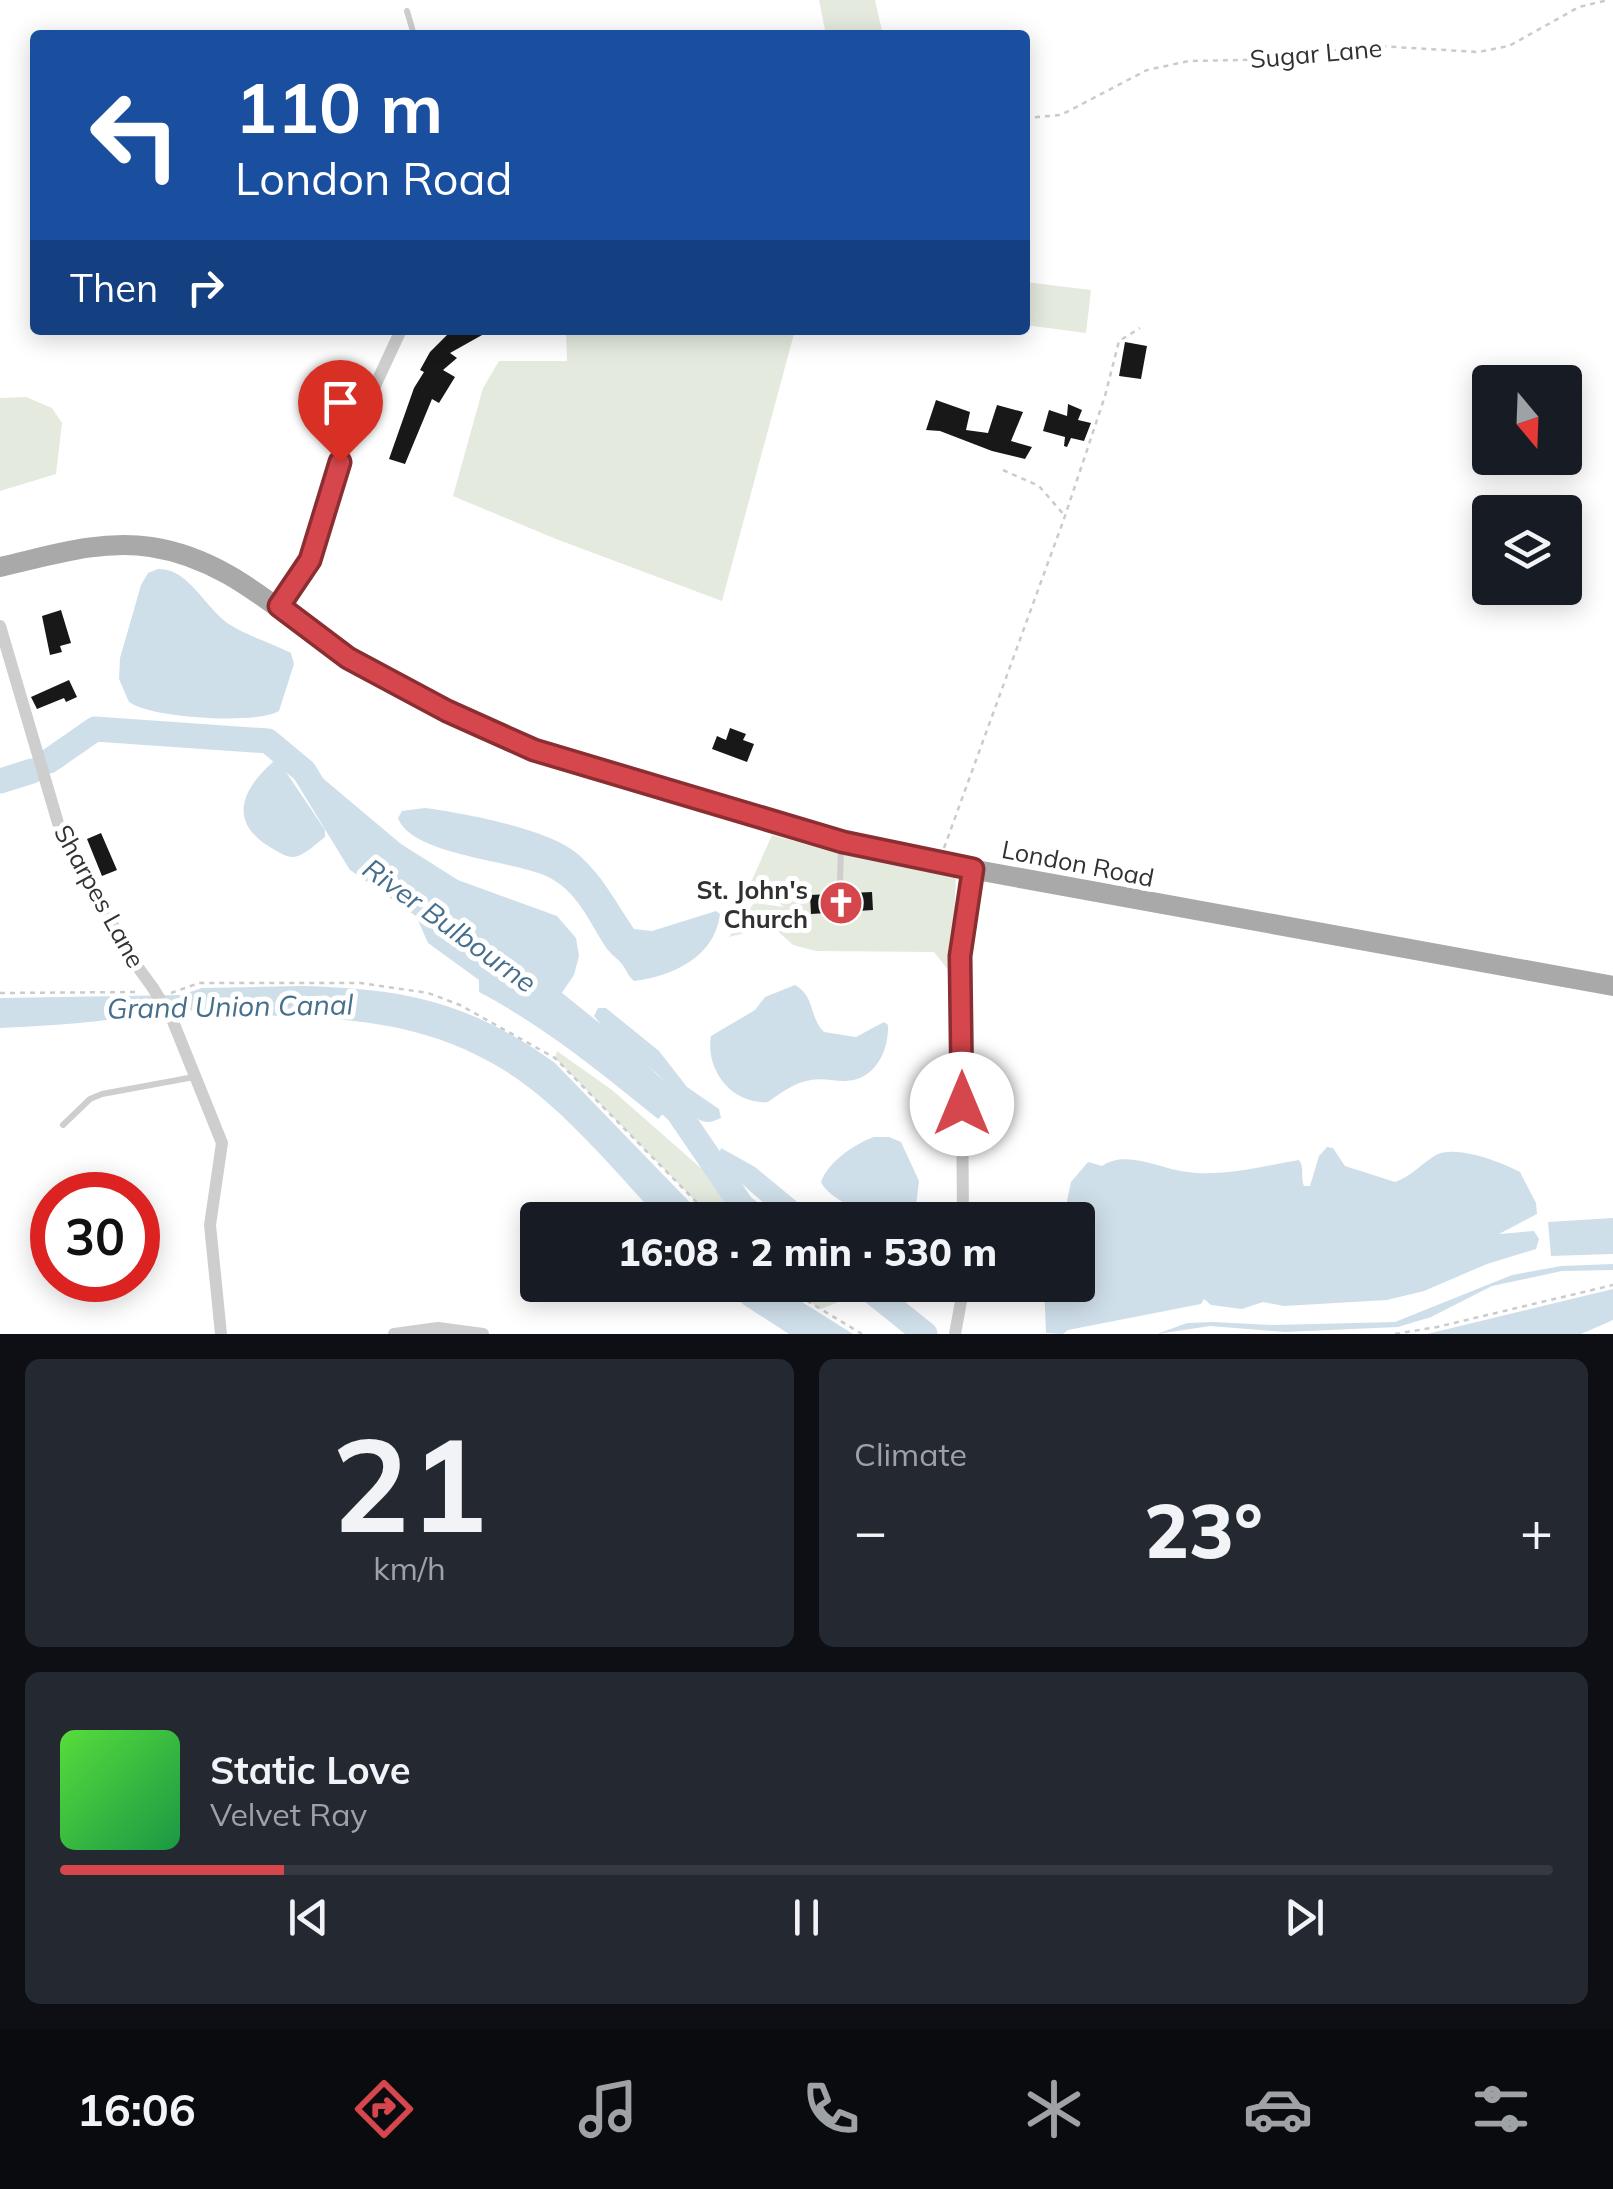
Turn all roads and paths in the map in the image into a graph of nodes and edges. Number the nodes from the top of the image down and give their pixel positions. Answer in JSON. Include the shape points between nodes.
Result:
{"nodes":[{"id":1,"x":1608,"y":0,"type":"edge"},
{"id":2,"x":406,"y":12,"type":"dead end"},
{"id":3,"x":412,"y":30,"type":"edge"},
{"id":4,"x":1030,"y":118,"type":"edge"},
{"id":5,"x":1140,"y":328,"type":"dead end"},
{"id":6,"x":399,"y":335,"type":"edge"},
{"id":7,"x":1003,"y":470,"type":"dead end"},
{"id":8,"x":1065,"y":516,"type":"junction"},
{"id":9,"x":0,"y":568,"type":"edge"},
{"id":10,"x":279,"y":606,"type":"junction"},
{"id":11,"x":0,"y":626,"type":"edge"},
{"id":12,"x":843,"y":842,"type":"junction"},
{"id":13,"x":938,"y":863,"type":"junction"},
{"id":14,"x":973,"y":869,"type":"junction"},
{"id":15,"x":840,"y":884,"type":"dead end"},
{"id":16,"x":1613,"y":986,"type":"edge"},
{"id":17,"x":154,"y":991,"type":"junction"},
{"id":18,"x":0,"y":993,"type":"edge"},
{"id":19,"x":195,"y":1076,"type":"junction"},
{"id":20,"x":63,"y":1126,"type":"dead end"},
{"id":21,"x":696,"y":1202,"type":"edge"},
{"id":22,"x":963,"y":1202,"type":"edge"},
{"id":23,"x":1613,"y":1285,"type":"edge"},
{"id":24,"x":808,"y":1302,"type":"edge"},
{"id":25,"x":961,"y":1302,"type":"edge"},
{"id":26,"x":956,"y":1332,"type":"edge"},
{"id":27,"x":221,"y":1334,"type":"edge"},
{"id":28,"x":394,"y":1334,"type":"edge"},
{"id":29,"x":482,"y":1334,"type":"edge"},
{"id":30,"x":862,"y":1334,"type":"edge"},
{"id":31,"x":1395,"y":1334,"type":"edge"}],
"edges":[{"from":1,"to":4,"type":"path","name":"Sugar Lane","via":[[1579,7],[1510,46],[1478,52],[1361,45],[1292,59],[1190,61],[1147,70],[1061,115]]},
{"from":2,"to":3,"type":"lane"},
{"from":5,"to":8,"type":"path","via":[[1118,340]]},
{"from":6,"to":10,"type":"street","via":[[340,462],[310,560]]},
{"from":7,"to":8,"type":"path","via":[[1039,486]]},
{"from":8,"to":13,"type":"path"},
{"from":9,"to":10,"type":"main road","name":"London Road","via":[[98,546],[145,546],[231,573]]},
{"from":10,"to":12,"type":"main road","name":"London Road","via":[[348,658],[534,750]]},
{"from":11,"to":17,"type":"street","name":"Sharpes Lane","via":[[58,824]]},
{"from":12,"to":13,"type":"main road","name":"London Road"},
{"from":12,"to":15,"type":"lane"},
{"from":13,"to":14,"type":"main road","name":"London Road"},
{"from":14,"to":16,"type":"main road","name":"London Road"},
{"from":14,"to":22,"type":"street","via":[[960,956]]},
{"from":17,"to":18,"type":"path"},
{"from":17,"to":19,"type":"street","name":"Sharpes Lane","bridge":true},
{"from":17,"to":21,"type":"path","via":[[174,994],[199,983],[360,983],[460,1004],[555,1058]]},
{"from":19,"to":20,"type":"lane","via":[[90,1098]]},
{"from":19,"to":27,"type":"street","name":"Sharpes Lane","via":[[222,1143],[210,1225]]},
{"from":23,"to":31,"type":"path"},
{"from":24,"to":30,"type":"path"},
{"from":25,"to":26,"type":"street"},
{"from":28,"to":29,"type":"street","via":[[438,1328]]}]}
